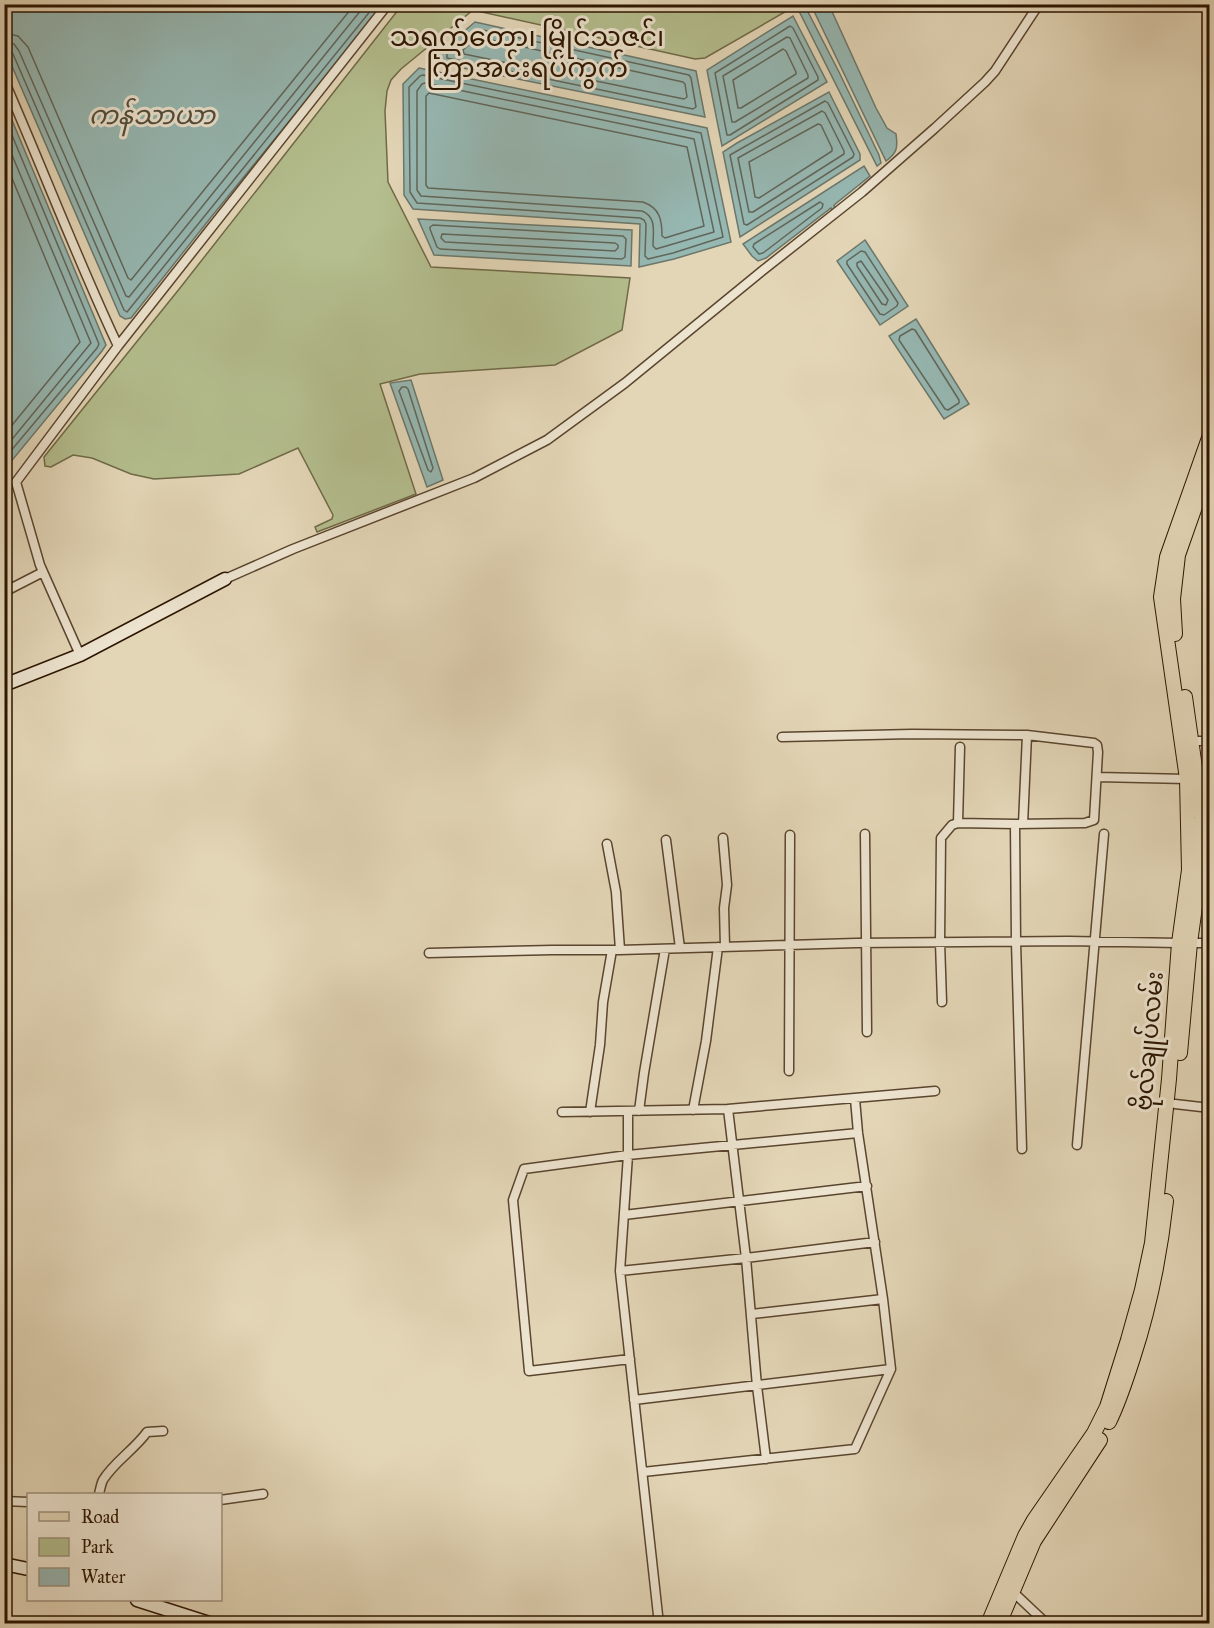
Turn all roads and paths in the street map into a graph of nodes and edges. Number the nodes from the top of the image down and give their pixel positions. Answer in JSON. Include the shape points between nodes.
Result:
{"nodes":[{"id":1,"x":388,"y":4,"type":"edge"},
{"id":2,"x":1039,"y":4,"type":"edge"},
{"id":3,"x":4,"y":80,"type":"edge"},
{"id":4,"x":117,"y":346,"type":"junction"},
{"id":5,"x":1209,"y":435,"type":"edge"},
{"id":6,"x":1209,"y":464,"type":"edge"},
{"id":7,"x":43,"y":572,"type":"junction"},
{"id":8,"x":225,"y":579,"type":"joint"},
{"id":9,"x":4,"y":592,"type":"edge"},
{"id":10,"x":80,"y":655,"type":"junction"},
{"id":11,"x":5,"y":682,"type":"edge"},
{"id":12,"x":1027,"y":735,"type":"junction"},
{"id":13,"x":783,"y":737,"type":"dead end"},
{"id":14,"x":1186,"y":741,"type":"junction"},
{"id":15,"x":1209,"y":741,"type":"edge"},
{"id":16,"x":960,"y":747,"type":"dead end"},
{"id":17,"x":1097,"y":777,"type":"junction"},
{"id":18,"x":1187,"y":779,"type":"junction"},
{"id":19,"x":958,"y":823,"type":"junction"},
{"id":20,"x":1019,"y":824,"type":"junction"},
{"id":21,"x":865,"y":834,"type":"dead end"},
{"id":22,"x":1104,"y":834,"type":"dead end"},
{"id":23,"x":790,"y":835,"type":"dead end"},
{"id":24,"x":723,"y":838,"type":"dead end"},
{"id":25,"x":666,"y":840,"type":"dead end"},
{"id":26,"x":607,"y":844,"type":"dead end"},
{"id":27,"x":940,"y":942,"type":"junction"},
{"id":28,"x":1016,"y":942,"type":"junction"},
{"id":29,"x":1095,"y":942,"type":"junction"},
{"id":30,"x":867,"y":943,"type":"junction"},
{"id":31,"x":1185,"y":943,"type":"junction"},
{"id":32,"x":1209,"y":943,"type":"edge"},
{"id":33,"x":790,"y":945,"type":"junction"},
{"id":34,"x":722,"y":947,"type":"junction"},
{"id":35,"x":680,"y":948,"type":"junction"},
{"id":36,"x":665,"y":949,"type":"junction"},
{"id":37,"x":616,"y":950,"type":"junction"},
{"id":38,"x":429,"y":953,"type":"dead end"},
{"id":39,"x":942,"y":1002,"type":"dead end"},
{"id":40,"x":867,"y":1032,"type":"dead end"},
{"id":41,"x":789,"y":1071,"type":"dead end"},
{"id":42,"x":935,"y":1091,"type":"dead end"},
{"id":43,"x":855,"y":1099,"type":"junction"},
{"id":44,"x":1175,"y":1104,"type":"junction"},
{"id":45,"x":1209,"y":1108,"type":"edge"},
{"id":46,"x":728,"y":1109,"type":"junction"},
{"id":47,"x":693,"y":1110,"type":"junction"},
{"id":48,"x":639,"y":1111,"type":"junction"},
{"id":49,"x":562,"y":1112,"type":"dead end"},
{"id":50,"x":590,"y":1112,"type":"junction"},
{"id":51,"x":628,"y":1112,"type":"junction"},
{"id":52,"x":858,"y":1133,"type":"junction"},
{"id":53,"x":732,"y":1145,"type":"junction"},
{"id":54,"x":1077,"y":1145,"type":"dead end"},
{"id":55,"x":1022,"y":1149,"type":"dead end"},
{"id":56,"x":628,"y":1155,"type":"junction"},
{"id":57,"x":867,"y":1186,"type":"junction"},
{"id":58,"x":738,"y":1201,"type":"junction"},
{"id":59,"x":624,"y":1215,"type":"junction"},
{"id":60,"x":875,"y":1242,"type":"junction"},
{"id":61,"x":746,"y":1258,"type":"junction"},
{"id":62,"x":620,"y":1271,"type":"junction"},
{"id":63,"x":883,"y":1299,"type":"junction"},
{"id":64,"x":752,"y":1314,"type":"junction"},
{"id":65,"x":630,"y":1359,"type":"junction"},
{"id":66,"x":891,"y":1369,"type":"junction"},
{"id":67,"x":757,"y":1386,"type":"junction"},
{"id":68,"x":634,"y":1400,"type":"junction"},
{"id":69,"x":163,"y":1431,"type":"dead end"},
{"id":70,"x":766,"y":1459,"type":"junction"},
{"id":71,"x":643,"y":1472,"type":"junction"},
{"id":72,"x":99,"y":1493,"type":"edge"},
{"id":73,"x":264,"y":1494,"type":"dead end"},
{"id":74,"x":222,"y":1500,"type":"edge"},
{"id":75,"x":4,"y":1501,"type":"edge"},
{"id":76,"x":27,"y":1502,"type":"edge"},
{"id":77,"x":4,"y":1564,"type":"edge"},
{"id":78,"x":27,"y":1569,"type":"edge"},
{"id":79,"x":1012,"y":1591,"type":"junction"},
{"id":80,"x":143,"y":1601,"type":"edge"},
{"id":81,"x":212,"y":1623,"type":"edge"},
{"id":82,"x":659,"y":1623,"type":"edge"},
{"id":83,"x":988,"y":1623,"type":"edge"},
{"id":84,"x":999,"y":1623,"type":"edge"},
{"id":85,"x":1047,"y":1623,"type":"edge"}],
"edges":[{"from":1,"to":4,"type":"street"},
{"from":2,"to":8,"type":"street","via":[[995,71],[919,142],[625,383],[547,440],[474,478]]},
{"from":3,"to":4,"type":"street"},
{"from":4,"to":7,"type":"street","via":[[16,482]]},
{"from":5,"to":14,"type":"main road","name":"ဗိုလ်ချုပ်လမ်း","via":[[1167,557],[1161,597]]},
{"from":6,"to":14,"type":"main road","name":"ဗိုလ်ချုပ်လမ်း","via":[[1178,555],[1173,591]]},
{"from":7,"to":9,"type":"street"},
{"from":7,"to":10,"type":"street"},
{"from":8,"to":10,"type":"street"},
{"from":10,"to":11,"type":"street"},
{"from":12,"to":13,"type":"street"},
{"from":12,"to":17,"type":"street","via":[[1094,743],[1098,752]]},
{"from":12,"to":20,"type":"street"},
{"from":14,"to":15,"type":"street"},
{"from":14,"to":18,"type":"main road","name":"ဗိုလ်ချုပ်လမ်း"},
{"from":14,"to":31,"type":"main road","name":"ဗိုလ်ချုပ်လမ်း","via":[[1202,817],[1200,870]]},
{"from":16,"to":19,"type":"street"},
{"from":17,"to":18,"type":"street"},
{"from":17,"to":20,"type":"street","via":[[1094,820]]},
{"from":18,"to":31,"type":"main road","name":"ဗိုလ်ချုပ်လမ်း","via":[[1189,870]]},
{"from":19,"to":20,"type":"street"},
{"from":19,"to":27,"type":"street","via":[[941,838]]},
{"from":20,"to":28,"type":"street"},
{"from":21,"to":30,"type":"street"},
{"from":22,"to":29,"type":"street"},
{"from":23,"to":33,"type":"street"},
{"from":24,"to":34,"type":"street","via":[[727,885]]},
{"from":25,"to":35,"type":"street"},
{"from":26,"to":37,"type":"street","via":[[616,892]]},
{"from":27,"to":28,"type":"street"},
{"from":27,"to":30,"type":"street"},
{"from":27,"to":39,"type":"street"},
{"from":28,"to":29,"type":"street"},
{"from":28,"to":55,"type":"street"},
{"from":29,"to":31,"type":"street"},
{"from":29,"to":54,"type":"street"},
{"from":30,"to":33,"type":"street"},
{"from":30,"to":40,"type":"street"},
{"from":31,"to":32,"type":"street"},
{"from":31,"to":44,"type":"main road","name":"ဗိုလ်ချုပ်လမ်း"},
{"from":31,"to":83,"type":"main road","name":"ဗိုလ်ချုပ်လမ်း","via":[[1152,1243],[1128,1340],[1107,1407],[1025,1536]]},
{"from":33,"to":34,"type":"street"},
{"from":33,"to":41,"type":"street"},
{"from":34,"to":35,"type":"street"},
{"from":34,"to":47,"type":"street"},
{"from":35,"to":36,"type":"street"},
{"from":36,"to":37,"type":"street"},
{"from":36,"to":48,"type":"street"},
{"from":37,"to":38,"type":"street"},
{"from":37,"to":50,"type":"street","via":[[603,1002]]},
{"from":42,"to":43,"type":"street"},
{"from":43,"to":46,"type":"street"},
{"from":43,"to":52,"type":"street"},
{"from":44,"to":45,"type":"street"},
{"from":44,"to":79,"type":"main road","name":"ဗိုလ်ချုပ်လမ်း","via":[[1152,1291],[1119,1402],[1101,1439],[1034,1541]]},
{"from":46,"to":47,"type":"street"},
{"from":46,"to":53,"type":"street"},
{"from":47,"to":48,"type":"street"},
{"from":48,"to":51,"type":"street"},
{"from":49,"to":50,"type":"street"},
{"from":50,"to":51,"type":"street"},
{"from":51,"to":56,"type":"street"},
{"from":52,"to":53,"type":"street"},
{"from":52,"to":57,"type":"street"},
{"from":53,"to":56,"type":"street"},
{"from":53,"to":58,"type":"street"},
{"from":56,"to":59,"type":"street"},
{"from":56,"to":65,"type":"street","via":[[524,1169],[513,1200],[529,1371]]},
{"from":57,"to":58,"type":"street"},
{"from":57,"to":60,"type":"street"},
{"from":58,"to":59,"type":"street"},
{"from":58,"to":61,"type":"street"},
{"from":59,"to":62,"type":"street"},
{"from":60,"to":61,"type":"street"},
{"from":60,"to":63,"type":"street"},
{"from":61,"to":62,"type":"street"},
{"from":61,"to":64,"type":"street"},
{"from":62,"to":65,"type":"street"},
{"from":63,"to":64,"type":"street"},
{"from":63,"to":66,"type":"street"},
{"from":64,"to":67,"type":"street"},
{"from":65,"to":68,"type":"street"},
{"from":66,"to":67,"type":"street"},
{"from":66,"to":70,"type":"street","via":[[855,1449]]},
{"from":67,"to":68,"type":"street"},
{"from":67,"to":70,"type":"street"},
{"from":68,"to":71,"type":"street"},
{"from":69,"to":72,"type":"street","via":[[147,1432],[103,1481]]},
{"from":70,"to":71,"type":"street"},
{"from":71,"to":82,"type":"street"},
{"from":73,"to":74,"type":"street"},
{"from":75,"to":76,"type":"street"},
{"from":77,"to":78,"type":"street"},
{"from":79,"to":84,"type":"main road","name":"ဗိုလ်ချုပ်လမ်း"},
{"from":79,"to":85,"type":"street"},
{"from":80,"to":81,"type":"street"}]}
